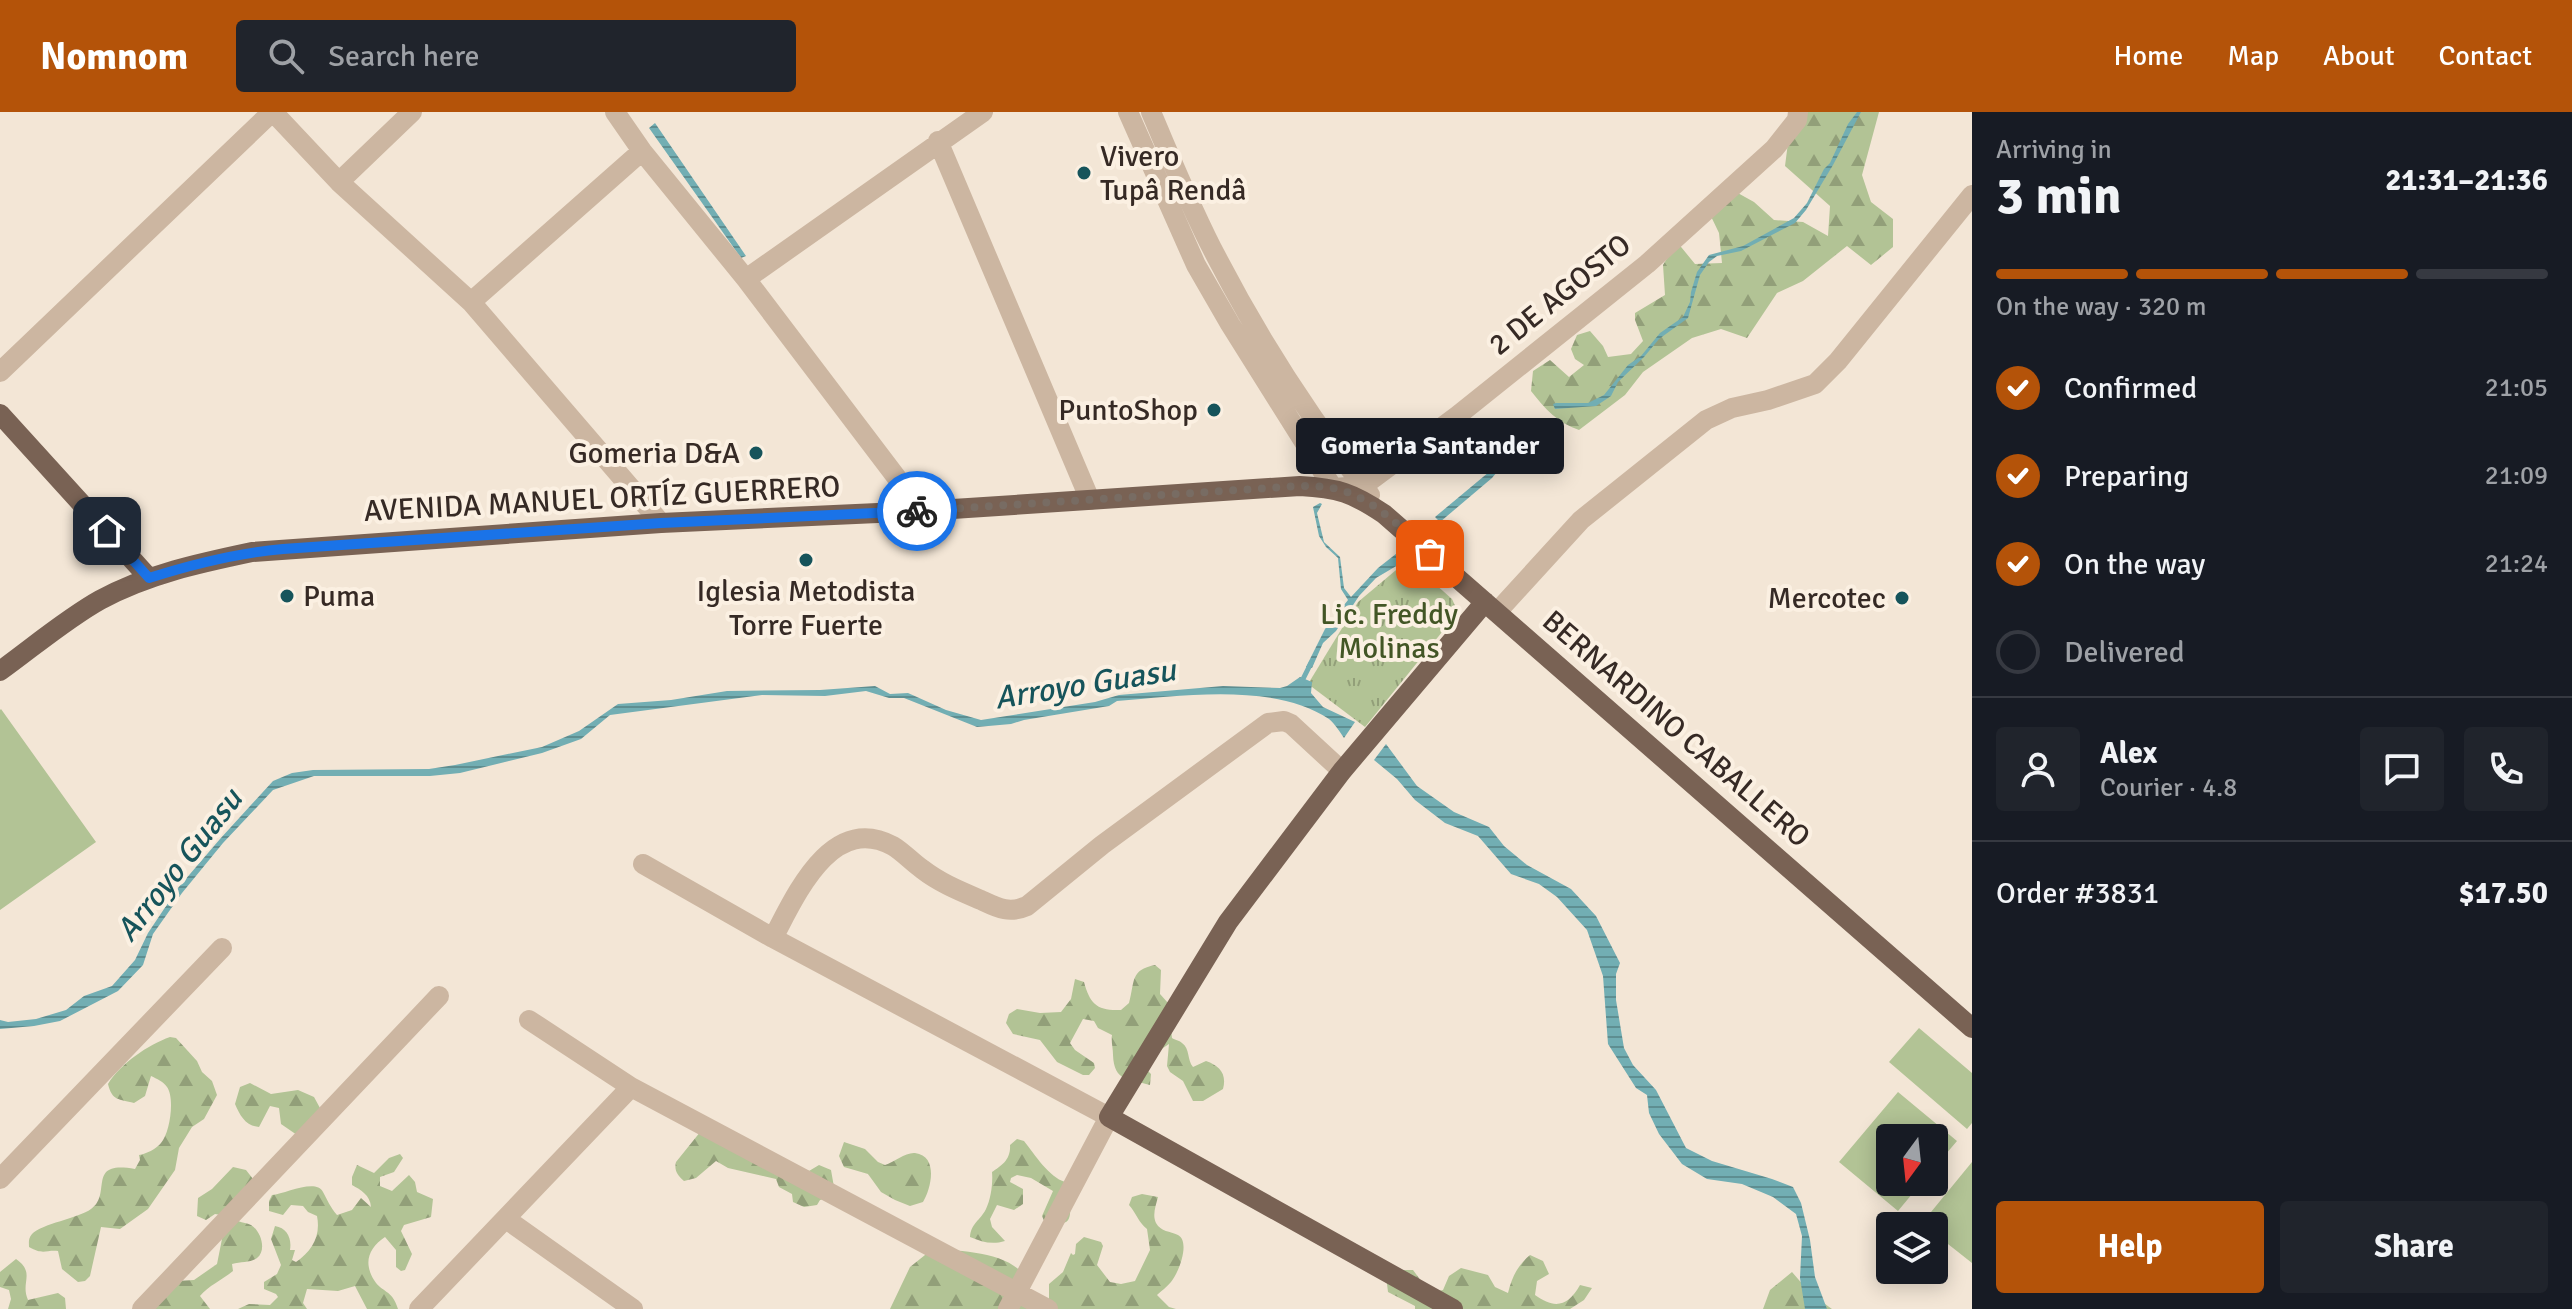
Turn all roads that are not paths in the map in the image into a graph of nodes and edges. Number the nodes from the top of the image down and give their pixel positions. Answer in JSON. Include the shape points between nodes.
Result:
{"nodes":[{"id":1,"x":272,"y":112,"type":"edge"},
{"id":2,"x":412,"y":112,"type":"edge"},
{"id":3,"x":983,"y":112,"type":"edge"},
{"id":4,"x":1128,"y":112,"type":"edge"},
{"id":5,"x":1151,"y":112,"type":"edge"},
{"id":6,"x":1798,"y":112,"type":"edge"},
{"id":7,"x":624,"y":115,"type":"edge"},
{"id":8,"x":938,"y":141,"type":"junction"},
{"id":9,"x":642,"y":151,"type":"junction"},
{"id":10,"x":339,"y":182,"type":"junction"},
{"id":11,"x":1972,"y":195,"type":"edge"},
{"id":12,"x":746,"y":279,"type":"junction"},
{"id":13,"x":471,"y":302,"type":"junction"},
{"id":14,"x":0,"y":372,"type":"edge"},
{"id":15,"x":0,"y":414,"type":"edge"},
{"id":16,"x":1363,"y":486,"type":"junction"},
{"id":17,"x":1333,"y":488,"type":"junction"},
{"id":18,"x":1090,"y":500,"type":"junction"},
{"id":19,"x":922,"y":511,"type":"junction"},
{"id":20,"x":1384,"y":514,"type":"junction"},
{"id":21,"x":661,"y":523,"type":"junction"},
{"id":22,"x":149,"y":578,"type":"junction"},
{"id":23,"x":1491,"y":607,"type":"junction"},
{"id":24,"x":0,"y":671,"type":"edge"},
{"id":25,"x":1342,"y":771,"type":"junction"},
{"id":26,"x":643,"y":864,"type":"dead end"},
{"id":27,"x":773,"y":938,"type":"junction"},
{"id":28,"x":222,"y":948,"type":"dead end"},
{"id":29,"x":439,"y":996,"type":"dead end"},
{"id":30,"x":529,"y":1020,"type":"dead end"},
{"id":31,"x":1972,"y":1028,"type":"edge"},
{"id":32,"x":631,"y":1087,"type":"junction"},
{"id":33,"x":1109,"y":1117,"type":"junction"},
{"id":34,"x":0,"y":1179,"type":"edge"},
{"id":35,"x":506,"y":1219,"type":"junction"},
{"id":36,"x":1013,"y":1300,"type":"edge"},
{"id":37,"x":142,"y":1309,"type":"edge"},
{"id":38,"x":419,"y":1309,"type":"edge"},
{"id":39,"x":633,"y":1309,"type":"edge"},
{"id":40,"x":1048,"y":1309,"type":"edge"},
{"id":41,"x":1453,"y":1309,"type":"edge"}],
"edges":[{"from":1,"to":10,"type":"street"},
{"from":1,"to":14,"type":"street"},
{"from":2,"to":10,"type":"street"},
{"from":3,"to":8,"type":"street"},
{"from":4,"to":17,"type":"street","via":[[1196,265]]},
{"from":5,"to":16,"type":"street","via":[[1216,257],[1265,342]]},
{"from":6,"to":16,"type":"street","name":"2 DE AGOSTO","via":[[1774,149],[1647,264]]},
{"from":7,"to":9,"type":"street"},
{"from":8,"to":12,"type":"street"},
{"from":8,"to":18,"type":"street"},
{"from":9,"to":12,"type":"street"},
{"from":9,"to":13,"type":"street"},
{"from":10,"to":13,"type":"street"},
{"from":11,"to":23,"type":"street","via":[[1815,384],[1706,420],[1581,520]]},
{"from":12,"to":19,"type":"street"},
{"from":13,"to":21,"type":"street"},
{"from":15,"to":22,"type":"main road"},
{"from":16,"to":17,"type":"street"},
{"from":16,"to":20,"type":"street"},
{"from":17,"to":18,"type":"main road","name":"AVENIDA MANUEL ORTÍZ GUERRERO"},
{"from":17,"to":20,"type":"main road","name":"BERNARDINO CABALLERO"},
{"from":18,"to":19,"type":"main road","name":"AVENIDA MANUEL ORTÍZ GUERRERO"},
{"from":19,"to":21,"type":"main road","name":"AVENIDA MANUEL ORTÍZ GUERRERO"},
{"from":20,"to":23,"type":"main road","name":"BERNARDINO CABALLERO"},
{"from":21,"to":22,"type":"main road","name":"AVENIDA MANUEL ORTÍZ GUERRERO","via":[[252,552]]},
{"from":22,"to":24,"type":"main road","name":"AVENIDA MANUEL ORTÍZ GUERRERO","via":[[99,601]]},
{"from":23,"to":25,"type":"main road"},
{"from":23,"to":31,"type":"main road","name":"BERNARDINO CABALLERO"},
{"from":25,"to":27,"type":"street","via":[[1291,724],[1268,723],[1017,911],[947,886],[896,848],[857,837],[824,858],[802,883]]},
{"from":25,"to":33,"type":"main road","via":[[1228,922]]},
{"from":26,"to":27,"type":"street"},
{"from":27,"to":33,"type":"street"},
{"from":28,"to":34,"type":"street"},
{"from":29,"to":37,"type":"street"},
{"from":30,"to":32,"type":"street"},
{"from":32,"to":35,"type":"street"},
{"from":32,"to":36,"type":"street"},
{"from":33,"to":36,"type":"street"},
{"from":33,"to":41,"type":"main road"},
{"from":35,"to":38,"type":"street"},
{"from":35,"to":39,"type":"street"},
{"from":36,"to":40,"type":"street"}]}
